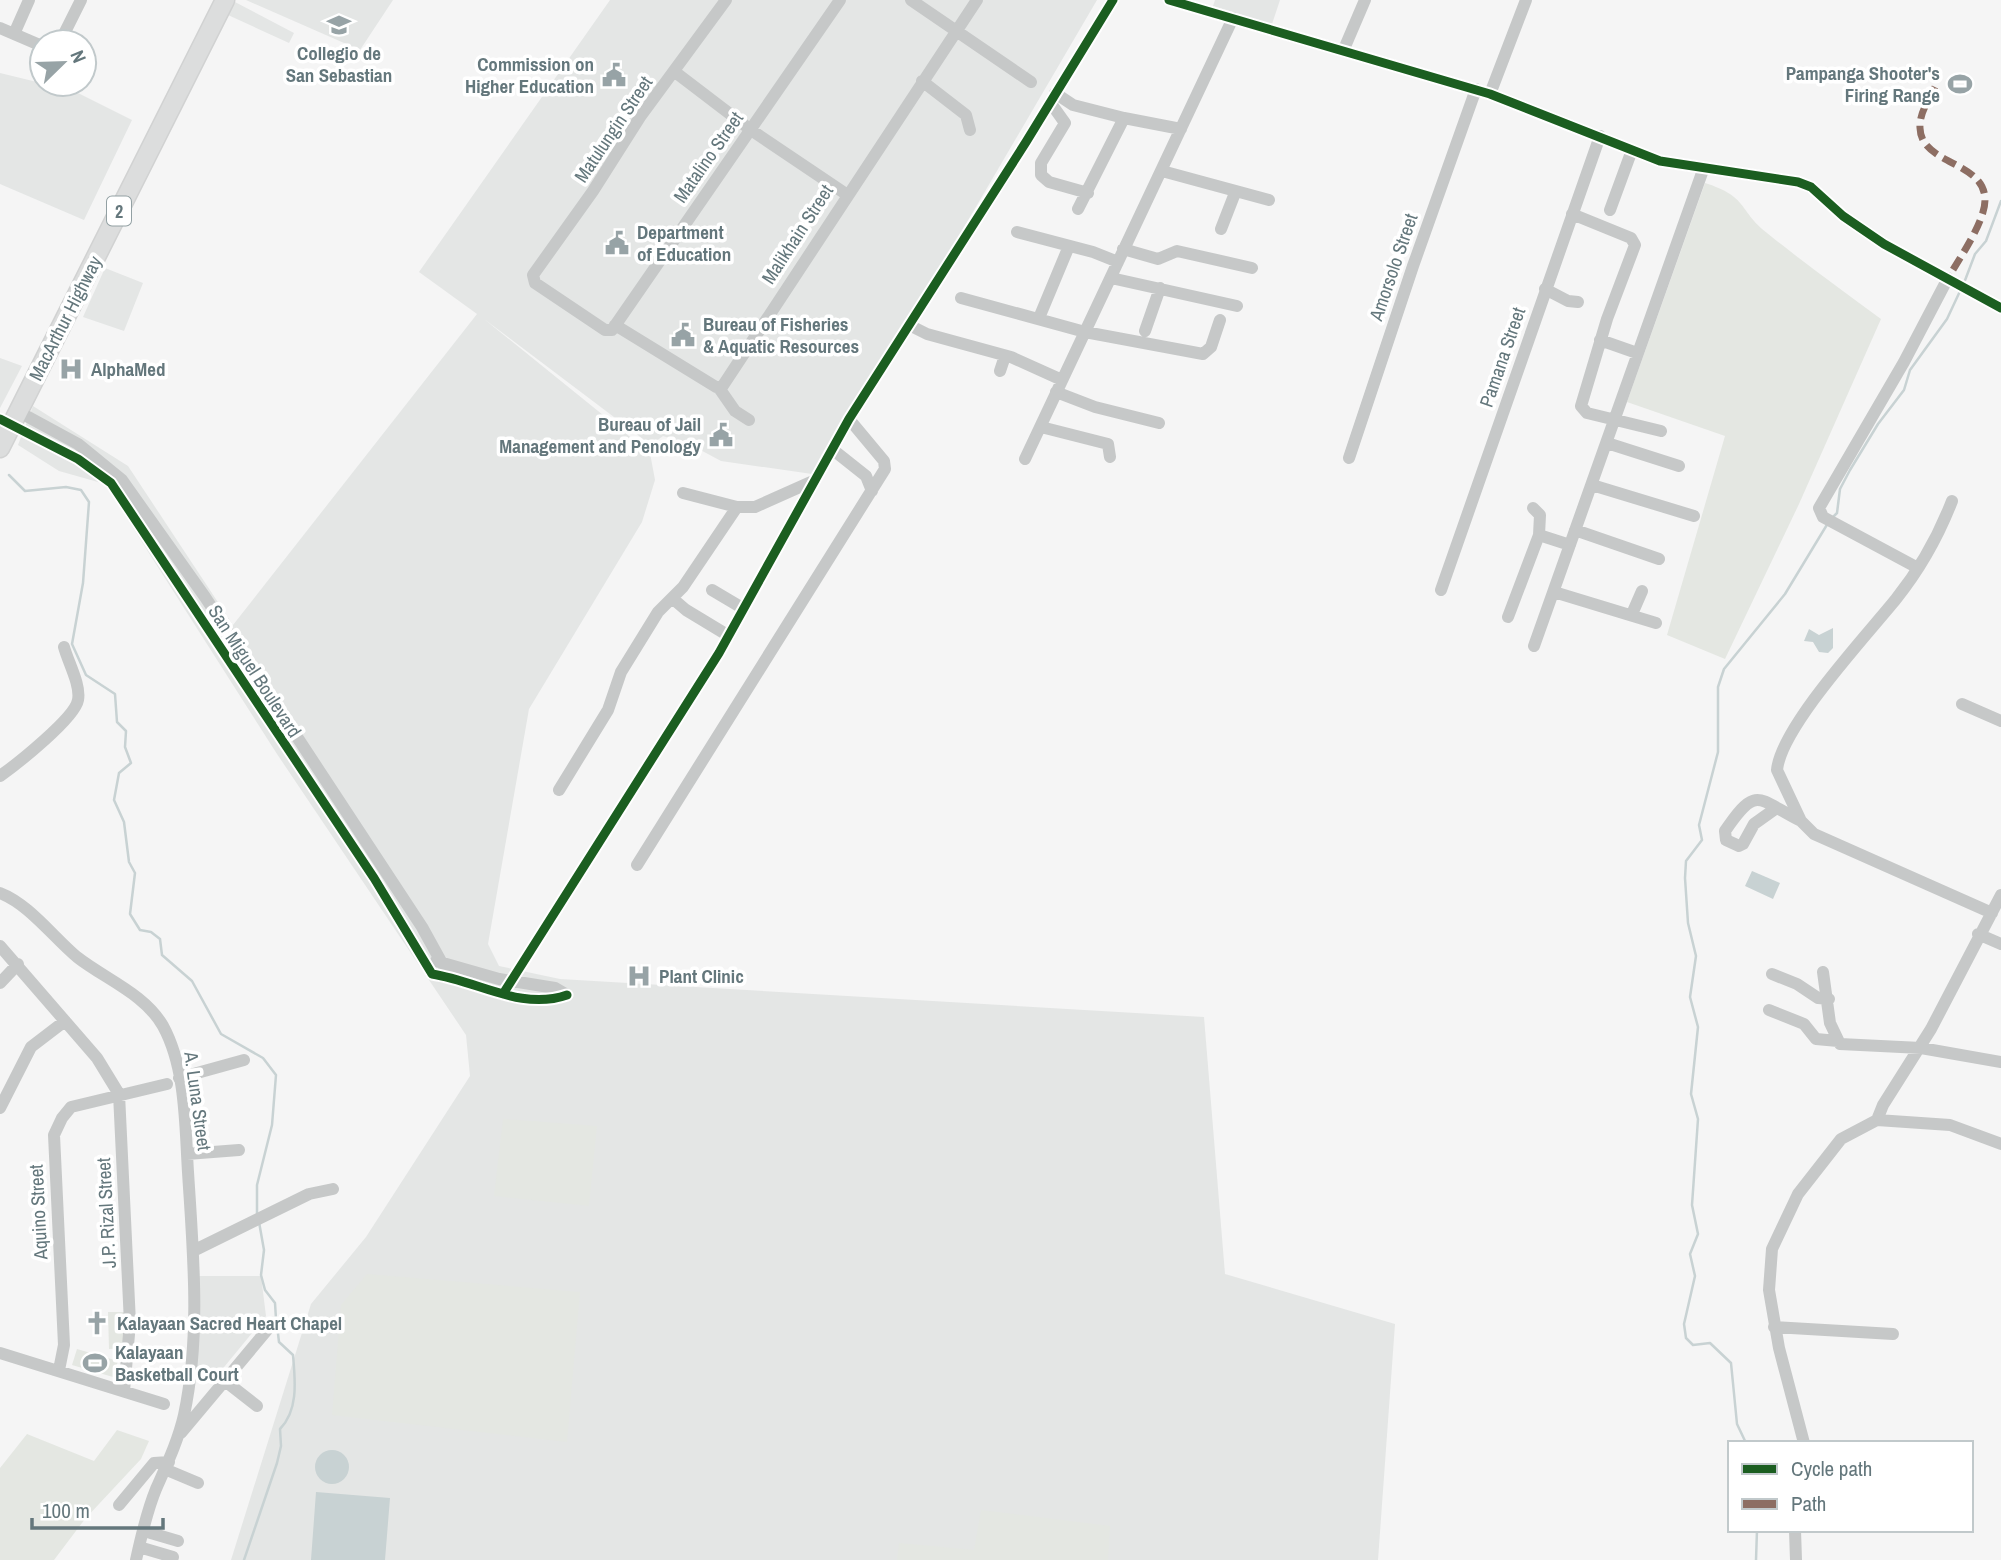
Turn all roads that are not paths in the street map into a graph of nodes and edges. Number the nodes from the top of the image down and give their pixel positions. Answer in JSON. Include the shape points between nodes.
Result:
{"nodes":[{"id":1,"x":29,"y":0,"type":"edge"},
{"id":2,"x":81,"y":0,"type":"edge"},
{"id":3,"x":225,"y":0,"type":"edge"},
{"id":4,"x":726,"y":0,"type":"edge"},
{"id":5,"x":840,"y":0,"type":"edge"},
{"id":6,"x":911,"y":0,"type":"edge"},
{"id":7,"x":977,"y":0,"type":"edge"},
{"id":8,"x":1113,"y":0,"type":"edge"},
{"id":9,"x":1169,"y":0,"type":"edge"},
{"id":10,"x":1365,"y":0,"type":"edge"},
{"id":11,"x":1526,"y":0,"type":"edge"},
{"id":12,"x":1233,"y":18,"type":"junction"},
{"id":13,"x":0,"y":28,"type":"edge"},
{"id":14,"x":67,"y":28,"type":"edge"},
{"id":15,"x":956,"y":31,"type":"junction"},
{"id":16,"x":14,"y":33,"type":"junction"},
{"id":17,"x":28,"y":40,"type":"edge"},
{"id":18,"x":1344,"y":49,"type":"junction"},
{"id":19,"x":675,"y":72,"type":"junction"},
{"id":20,"x":922,"y":81,"type":"junction"},
{"id":21,"x":1031,"y":82,"type":"dead end"},
{"id":22,"x":1476,"y":89,"type":"junction"},
{"id":23,"x":1490,"y":93,"type":"junction"},
{"id":24,"x":1053,"y":97,"type":"junction"},
{"id":25,"x":1124,"y":118,"type":"junction"},
{"id":26,"x":1181,"y":128,"type":"junction"},
{"id":27,"x":751,"y":130,"type":"junction"},
{"id":28,"x":970,"y":130,"type":"dead end"},
{"id":29,"x":1600,"y":136,"type":"junction"},
{"id":30,"x":1632,"y":150,"type":"junction"},
{"id":31,"x":1703,"y":170,"type":"junction"},
{"id":32,"x":1162,"y":171,"type":"junction"},
{"id":33,"x":1235,"y":192,"type":"junction"},
{"id":34,"x":1088,"y":193,"type":"junction"},
{"id":35,"x":846,"y":194,"type":"junction"},
{"id":36,"x":1269,"y":200,"type":"dead end"},
{"id":37,"x":1078,"y":209,"type":"dead end"},
{"id":38,"x":1610,"y":210,"type":"dead end"},
{"id":39,"x":1572,"y":214,"type":"junction"},
{"id":40,"x":1221,"y":229,"type":"dead end"},
{"id":41,"x":1017,"y":232,"type":"dead end"},
{"id":42,"x":1069,"y":247,"type":"junction"},
{"id":43,"x":1123,"y":249,"type":"junction"},
{"id":44,"x":1118,"y":262,"type":"junction"},
{"id":45,"x":1252,"y":268,"type":"dead end"},
{"id":46,"x":1111,"y":278,"type":"junction"},
{"id":47,"x":1951,"y":280,"type":"junction"},
{"id":48,"x":1160,"y":288,"type":"junction"},
{"id":49,"x":1545,"y":289,"type":"junction"},
{"id":50,"x":961,"y":298,"type":"dead end"},
{"id":51,"x":1578,"y":302,"type":"dead end"},
{"id":52,"x":1237,"y":306,"type":"dead end"},
{"id":53,"x":2001,"y":308,"type":"edge"},
{"id":54,"x":1039,"y":318,"type":"junction"},
{"id":55,"x":1220,"y":320,"type":"dead end"},
{"id":56,"x":909,"y":325,"type":"junction"},
{"id":57,"x":610,"y":327,"type":"junction"},
{"id":58,"x":1145,"y":331,"type":"dead end"},
{"id":59,"x":1085,"y":332,"type":"junction"},
{"id":60,"x":1600,"y":340,"type":"junction"},
{"id":61,"x":1637,"y":353,"type":"junction"},
{"id":62,"x":1005,"y":356,"type":"junction"},
{"id":63,"x":1000,"y":370,"type":"dead end"},
{"id":64,"x":1059,"y":386,"type":"junction"},
{"id":65,"x":719,"y":388,"type":"junction"},
{"id":66,"x":11,"y":418,"type":"edge"},
{"id":67,"x":849,"y":419,"type":"junction"},
{"id":68,"x":1616,"y":419,"type":"junction"},
{"id":69,"x":749,"y":420,"type":"dead end"},
{"id":70,"x":1159,"y":423,"type":"dead end"},
{"id":71,"x":1041,"y":427,"type":"junction"},
{"id":72,"x":1661,"y":432,"type":"dead end"},
{"id":73,"x":1608,"y":443,"type":"junction"},
{"id":74,"x":0,"y":448,"type":"edge"},
{"id":75,"x":831,"y":449,"type":"junction"},
{"id":76,"x":1110,"y":457,"type":"dead end"},
{"id":77,"x":1349,"y":458,"type":"dead end"},
{"id":78,"x":1025,"y":459,"type":"dead end"},
{"id":79,"x":1679,"y":466,"type":"dead end"},
{"id":80,"x":811,"y":482,"type":"junction"},
{"id":81,"x":1592,"y":485,"type":"junction"},
{"id":82,"x":872,"y":491,"type":"junction"},
{"id":83,"x":683,"y":493,"type":"dead end"},
{"id":84,"x":1952,"y":501,"type":"dead end"},
{"id":85,"x":737,"y":507,"type":"junction"},
{"id":86,"x":1533,"y":508,"type":"dead end"},
{"id":87,"x":1694,"y":516,"type":"dead end"},
{"id":88,"x":1575,"y":530,"type":"junction"},
{"id":89,"x":1539,"y":535,"type":"junction"},
{"id":90,"x":1570,"y":545,"type":"junction"},
{"id":91,"x":166,"y":555,"type":"junction"},
{"id":92,"x":1659,"y":559,"type":"dead end"},
{"id":93,"x":1918,"y":568,"type":"junction"},
{"id":94,"x":712,"y":590,"type":"dead end"},
{"id":95,"x":1441,"y":590,"type":"dead end"},
{"id":96,"x":1642,"y":591,"type":"dead end"},
{"id":97,"x":1554,"y":592,"type":"junction"},
{"id":98,"x":205,"y":597,"type":"junction"},
{"id":99,"x":672,"y":597,"type":"junction"},
{"id":100,"x":192,"y":607,"type":"junction"},
{"id":101,"x":744,"y":610,"type":"junction"},
{"id":102,"x":1632,"y":614,"type":"junction"},
{"id":103,"x":1508,"y":617,"type":"dead end"},
{"id":104,"x":1656,"y":623,"type":"dead end"},
{"id":105,"x":729,"y":636,"type":"junction"},
{"id":106,"x":1534,"y":646,"type":"dead end"},
{"id":107,"x":64,"y":647,"type":"dead end"},
{"id":108,"x":1962,"y":704,"type":"dead end"},
{"id":109,"x":2001,"y":721,"type":"edge"},
{"id":110,"x":0,"y":776,"type":"edge"},
{"id":111,"x":559,"y":790,"type":"dead end"},
{"id":112,"x":339,"y":804,"type":"junction"},
{"id":113,"x":1775,"y":809,"type":"dead end"},
{"id":114,"x":326,"y":810,"type":"junction"},
{"id":115,"x":1801,"y":821,"type":"junction"},
{"id":116,"x":637,"y":865,"type":"dead end"},
{"id":117,"x":0,"y":892,"type":"edge"},
{"id":118,"x":2001,"y":895,"type":"edge"},
{"id":119,"x":1992,"y":912,"type":"junction"},
{"id":120,"x":1978,"y":934,"type":"junction"},
{"id":121,"x":2001,"y":943,"type":"edge"},
{"id":122,"x":0,"y":946,"type":"edge"},
{"id":123,"x":424,"y":959,"type":"junction"},
{"id":124,"x":441,"y":961,"type":"junction"},
{"id":125,"x":18,"y":964,"type":"junction"},
{"id":126,"x":1823,"y":972,"type":"dead end"},
{"id":127,"x":1772,"y":974,"type":"dead end"},
{"id":128,"x":449,"y":976,"type":"junction"},
{"id":129,"x":511,"y":981,"type":"junction"},
{"id":130,"x":0,"y":983,"type":"edge"},
{"id":131,"x":503,"y":994,"type":"junction"},
{"id":132,"x":1829,"y":999,"type":"junction"},
{"id":133,"x":1769,"y":1010,"type":"dead end"},
{"id":134,"x":65,"y":1021,"type":"junction"},
{"id":135,"x":1838,"y":1041,"type":"junction"},
{"id":136,"x":1921,"y":1048,"type":"junction"},
{"id":137,"x":244,"y":1060,"type":"dead end"},
{"id":138,"x":2001,"y":1062,"type":"edge"},
{"id":139,"x":173,"y":1081,"type":"junction"},
{"id":140,"x":119,"y":1094,"type":"junction"},
{"id":141,"x":0,"y":1108,"type":"edge"},
{"id":142,"x":1877,"y":1120,"type":"junction"},
{"id":143,"x":2001,"y":1144,"type":"edge"},
{"id":144,"x":239,"y":1150,"type":"dead end"},
{"id":145,"x":187,"y":1154,"type":"junction"},
{"id":146,"x":333,"y":1189,"type":"dead end"},
{"id":147,"x":193,"y":1251,"type":"junction"},
{"id":148,"x":273,"y":1323,"type":"dead end"},
{"id":149,"x":1774,"y":1327,"type":"junction"},
{"id":150,"x":1893,"y":1334,"type":"dead end"},
{"id":151,"x":0,"y":1341,"type":"edge"},
{"id":152,"x":0,"y":1353,"type":"edge"},
{"id":153,"x":59,"y":1370,"type":"junction"},
{"id":154,"x":225,"y":1381,"type":"junction"},
{"id":155,"x":124,"y":1391,"type":"junction"},
{"id":156,"x":164,"y":1404,"type":"dead end"},
{"id":157,"x":257,"y":1406,"type":"dead end"},
{"id":158,"x":178,"y":1437,"type":"junction"},
{"id":159,"x":1803,"y":1441,"type":"edge"},
{"id":160,"x":168,"y":1466,"type":"junction"},
{"id":161,"x":198,"y":1483,"type":"dead end"},
{"id":162,"x":119,"y":1505,"type":"dead end"},
{"id":163,"x":145,"y":1531,"type":"junction"},
{"id":164,"x":1795,"y":1532,"type":"edge"},
{"id":165,"x":178,"y":1541,"type":"dead end"},
{"id":166,"x":137,"y":1553,"type":"edge"},
{"id":167,"x":173,"y":1557,"type":"dead end"},
{"id":168,"x":1796,"y":1560,"type":"edge"}],
"edges":[{"from":1,"to":16,"type":"street"},
{"from":2,"to":14,"type":"street"},
{"from":3,"to":66,"type":"highway","name":"MacArthur Highway","number":"2"},
{"from":4,"to":19,"type":"street","name":"Matulungin Street"},
{"from":5,"to":27,"type":"street","name":"Matalino Street"},
{"from":6,"to":15,"type":"street"},
{"from":7,"to":15,"type":"street","name":"Malikhain Street"},
{"from":8,"to":24,"type":"street"},
{"from":9,"to":12,"type":"street"},
{"from":10,"to":18,"type":"street"},
{"from":11,"to":23,"type":"street"},
{"from":12,"to":18,"type":"street"},
{"from":12,"to":26,"type":"street"},
{"from":13,"to":16,"type":"street"},
{"from":15,"to":20,"type":"street","name":"Malikhain Street"},
{"from":15,"to":21,"type":"street"},
{"from":16,"to":17,"type":"street"},
{"from":18,"to":22,"type":"street"},
{"from":19,"to":27,"type":"street"},
{"from":19,"to":57,"type":"street","name":"Matulungin Street","via":[[533,279]]},
{"from":20,"to":28,"type":"street","via":[[966,114]]},
{"from":20,"to":35,"type":"street","name":"Malikhain Street"},
{"from":22,"to":23,"type":"street"},
{"from":22,"to":77,"type":"street","name":"Amorsolo Street"},
{"from":23,"to":29,"type":"street"},
{"from":24,"to":25,"type":"street"},
{"from":24,"to":34,"type":"street","via":[[1065,122],[1041,163],[1041,175],[1049,182]]},
{"from":24,"to":56,"type":"street"},
{"from":25,"to":26,"type":"street"},
{"from":25,"to":34,"type":"street"},
{"from":26,"to":32,"type":"street"},
{"from":27,"to":35,"type":"street"},
{"from":27,"to":57,"type":"street","name":"Matalino Street"},
{"from":29,"to":30,"type":"street"},
{"from":29,"to":39,"type":"street","name":"Pamana Street"},
{"from":30,"to":31,"type":"street"},
{"from":30,"to":38,"type":"street"},
{"from":31,"to":47,"type":"street","via":[[1770,176],[1811,187],[1884,244]]},
{"from":31,"to":61,"type":"street"},
{"from":32,"to":33,"type":"street"},
{"from":32,"to":43,"type":"street"},
{"from":33,"to":36,"type":"street"},
{"from":33,"to":40,"type":"street"},
{"from":34,"to":37,"type":"street"},
{"from":35,"to":65,"type":"street","name":"Malikhain Street"},
{"from":39,"to":49,"type":"street","name":"Pamana Street"},
{"from":39,"to":60,"type":"street","via":[[1634,241]]},
{"from":41,"to":42,"type":"street"},
{"from":42,"to":44,"type":"street"},
{"from":42,"to":54,"type":"street"},
{"from":43,"to":44,"type":"street"},
{"from":43,"to":45,"type":"street","via":[[1158,259],[1177,251]]},
{"from":44,"to":46,"type":"street"},
{"from":46,"to":48,"type":"street"},
{"from":46,"to":59,"type":"street"},
{"from":47,"to":53,"type":"street"},
{"from":47,"to":93,"type":"street","via":[[1819,508],[1828,520]]},
{"from":48,"to":52,"type":"street"},
{"from":48,"to":58,"type":"street"},
{"from":49,"to":51,"type":"street"},
{"from":49,"to":95,"type":"street","name":"Pamana Street"},
{"from":50,"to":54,"type":"street"},
{"from":54,"to":59,"type":"street"},
{"from":55,"to":59,"type":"street","via":[[1211,347],[1203,354]]},
{"from":56,"to":62,"type":"street"},
{"from":56,"to":67,"type":"street"},
{"from":57,"to":65,"type":"street"},
{"from":59,"to":64,"type":"street"},
{"from":60,"to":61,"type":"street"},
{"from":60,"to":68,"type":"street","via":[[1581,406],[1587,413]]},
{"from":61,"to":68,"type":"street"},
{"from":62,"to":63,"type":"street"},
{"from":62,"to":64,"type":"street"},
{"from":64,"to":70,"type":"street","via":[[1095,407]]},
{"from":64,"to":71,"type":"street"},
{"from":65,"to":69,"type":"street","via":[[735,411]]},
{"from":66,"to":74,"type":"highway","name":"MacArthur Highway","number":"2"},
{"from":66,"to":91,"type":"street","name":"San Miguel Boulevard","via":[[98,471]]},
{"from":67,"to":75,"type":"street"},
{"from":67,"to":82,"type":"street","via":[[884,461],[885,470]]},
{"from":68,"to":72,"type":"street"},
{"from":68,"to":73,"type":"street"},
{"from":71,"to":76,"type":"street","via":[[1108,444]]},
{"from":71,"to":78,"type":"street"},
{"from":73,"to":79,"type":"street"},
{"from":73,"to":81,"type":"street"},
{"from":75,"to":80,"type":"street"},
{"from":75,"to":82,"type":"street","via":[[866,477]]},
{"from":80,"to":85,"type":"street","via":[[755,507]]},
{"from":80,"to":101,"type":"street"},
{"from":81,"to":87,"type":"street"},
{"from":81,"to":88,"type":"street"},
{"from":82,"to":116,"type":"street"},
{"from":83,"to":85,"type":"street"},
{"from":84,"to":93,"type":"street","via":[[1937,539]]},
{"from":85,"to":99,"type":"street"},
{"from":86,"to":89,"type":"street","via":[[1540,515]]},
{"from":88,"to":90,"type":"street"},
{"from":88,"to":92,"type":"street"},
{"from":89,"to":90,"type":"street"},
{"from":89,"to":103,"type":"street"},
{"from":90,"to":97,"type":"street"},
{"from":91,"to":98,"type":"street","name":"San Miguel Boulevard"},
{"from":91,"to":100,"type":"street","name":"San Miguel Boulevard"},
{"from":93,"to":115,"type":"street","via":[[1833,674],[1778,761],[1777,770]]},
{"from":94,"to":101,"type":"street"},
{"from":96,"to":102,"type":"street"},
{"from":97,"to":102,"type":"street"},
{"from":97,"to":106,"type":"street"},
{"from":98,"to":100,"type":"street"},
{"from":98,"to":112,"type":"street","name":"San Miguel Boulevard"},
{"from":99,"to":105,"type":"street"},
{"from":99,"to":111,"type":"street","via":[[621,672],[608,710]]},
{"from":100,"to":114,"type":"street","name":"San Miguel Boulevard"},
{"from":101,"to":105,"type":"street"},
{"from":102,"to":104,"type":"street"},
{"from":105,"to":129,"type":"street"},
{"from":107,"to":110,"type":"street","via":[[78,702],[58,727]]},
{"from":108,"to":109,"type":"street"},
{"from":112,"to":114,"type":"street"},
{"from":112,"to":124,"type":"street","name":"San Miguel Boulevard"},
{"from":113,"to":115,"type":"street"},
{"from":114,"to":123,"type":"street","name":"San Miguel Boulevard"},
{"from":115,"to":119,"type":"street","via":[[1826,841]]},
{"from":117,"to":139,"type":"street","name":"A. Luna Street","via":[[153,1013],[168,1037]]},
{"from":118,"to":119,"type":"street"},
{"from":119,"to":120,"type":"street"},
{"from":120,"to":121,"type":"street"},
{"from":120,"to":136,"type":"street"},
{"from":122,"to":125,"type":"street","name":"J.P. Rizal Street"},
{"from":123,"to":124,"type":"street"},
{"from":123,"to":128,"type":"street","name":"San Miguel Boulevard","via":[[432,974]]},
{"from":124,"to":128,"type":"street","name":"San Miguel Boulevard"},
{"from":124,"to":129,"type":"street"},
{"from":125,"to":130,"type":"street"},
{"from":125,"to":134,"type":"street","name":"J.P. Rizal Street"},
{"from":126,"to":132,"type":"street"},
{"from":127,"to":132,"type":"street","via":[[1818,998]]},
{"from":128,"to":131,"type":"street"},
{"from":129,"to":131,"type":"street"},
{"from":129,"to":131,"type":"street","via":[[555,988],[567,995],[550,1001]]},
{"from":132,"to":135,"type":"street","via":[[1830,1023]]},
{"from":133,"to":135,"type":"street","via":[[1804,1024],[1816,1039]]},
{"from":134,"to":140,"type":"street","name":"J.P. Rizal Street","via":[[97,1058]]},
{"from":134,"to":141,"type":"street","via":[[31,1047]]},
{"from":135,"to":136,"type":"street","via":[[1842,1045]]},
{"from":136,"to":138,"type":"street"},
{"from":136,"to":142,"type":"street"},
{"from":137,"to":139,"type":"street","name":"Aquino Street"},
{"from":139,"to":140,"type":"street","name":"Aquino Street"},
{"from":139,"to":145,"type":"street","name":"A. Luna Street"},
{"from":140,"to":153,"type":"street","name":"Aquino Street","via":[[71,1108],[54,1135],[64,1345]]},
{"from":140,"to":155,"type":"street","name":"J.P. Rizal Street","via":[[130,1323]]},
{"from":142,"to":143,"type":"street","via":[[1950,1125]]},
{"from":142,"to":149,"type":"street","via":[[1841,1139],[1798,1194],[1781,1225],[1772,1249],[1769,1290]]},
{"from":144,"to":145,"type":"street"},
{"from":145,"to":147,"type":"street","name":"A. Luna Street"},
{"from":146,"to":147,"type":"street","via":[[309,1194]]},
{"from":147,"to":158,"type":"street","name":"A. Luna Street","via":[[194,1335]]},
{"from":148,"to":154,"type":"street"},
{"from":149,"to":150,"type":"street"},
{"from":149,"to":159,"type":"street"},
{"from":151,"to":152,"type":"street"},
{"from":152,"to":153,"type":"street"},
{"from":153,"to":155,"type":"street"},
{"from":154,"to":157,"type":"street"},
{"from":154,"to":158,"type":"street"},
{"from":155,"to":156,"type":"street"},
{"from":158,"to":160,"type":"street"},
{"from":160,"to":161,"type":"street"},
{"from":160,"to":162,"type":"street","via":[[154,1463]]},
{"from":160,"to":163,"type":"street"},
{"from":163,"to":165,"type":"street"},
{"from":163,"to":166,"type":"street"},
{"from":164,"to":168,"type":"street"},
{"from":166,"to":167,"type":"street"}]}
